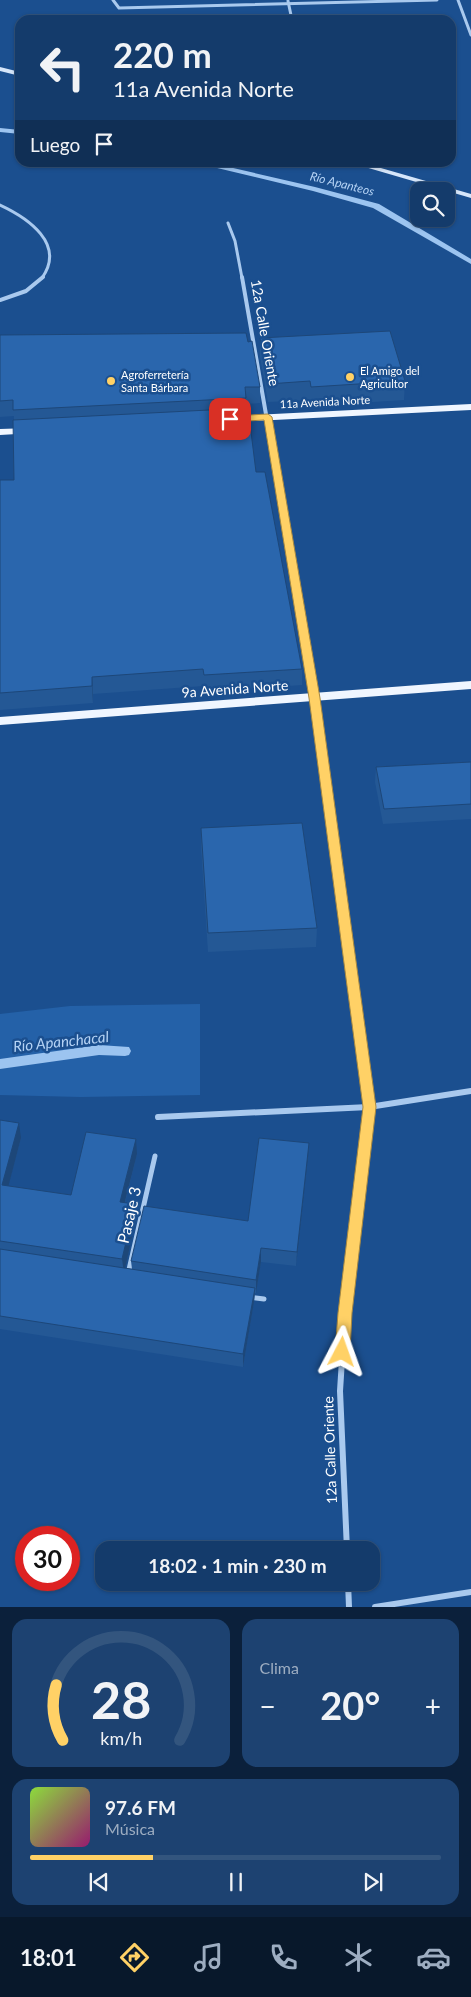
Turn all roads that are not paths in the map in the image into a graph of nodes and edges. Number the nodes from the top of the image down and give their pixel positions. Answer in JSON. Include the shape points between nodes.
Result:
{"nodes":[{"id":1,"x":113,"y":0,"type":"edge"},
{"id":2,"x":172,"y":0,"type":"edge"},
{"id":3,"x":436,"y":0,"type":"edge"},
{"id":4,"x":458,"y":0,"type":"edge"},
{"id":5,"x":288,"y":2,"type":"edge"},
{"id":6,"x":172,"y":6,"type":"junction"},
{"id":7,"x":291,"y":15,"type":"edge"},
{"id":8,"x":471,"y":35,"type":"edge"},
{"id":9,"x":0,"y":69,"type":"edge"},
{"id":10,"x":15,"y":73,"type":"edge"},
{"id":11,"x":369,"y":167,"type":"edge"},
{"id":12,"x":471,"y":196,"type":"edge"},
{"id":13,"x":0,"y":205,"type":"edge"},
{"id":14,"x":228,"y":223,"type":"dead end"},
{"id":15,"x":0,"y":300,"type":"edge"},
{"id":16,"x":471,"y":407,"type":"edge"},
{"id":17,"x":268,"y":417,"type":"junction"},
{"id":18,"x":218,"y":420,"type":"edge"},
{"id":19,"x":40,"y":430,"type":"edge"},
{"id":20,"x":0,"y":432,"type":"edge"},
{"id":21,"x":471,"y":684,"type":"edge"},
{"id":22,"x":315,"y":698,"type":"junction"},
{"id":23,"x":0,"y":721,"type":"edge"},
{"id":24,"x":471,"y":1091,"type":"edge"},
{"id":25,"x":370,"y":1107,"type":"junction"},
{"id":26,"x":158,"y":1117,"type":"dead end"},
{"id":27,"x":155,"y":1156,"type":"dead end"},
{"id":28,"x":117,"y":1277,"type":"edge"},
{"id":29,"x":127,"y":1278,"type":"junction"},
{"id":30,"x":137,"y":1280,"type":"edge"},
{"id":31,"x":244,"y":1296,"type":"edge"},
{"id":32,"x":264,"y":1299,"type":"dead end"},
{"id":33,"x":346,"y":1541,"type":"edge"},
{"id":34,"x":348,"y":1591,"type":"edge"},
{"id":35,"x":471,"y":1592,"type":"edge"},
{"id":36,"x":349,"y":1607,"type":"edge"},
{"id":37,"x":375,"y":1607,"type":"edge"}],
"edges":[{"from":1,"to":6,"type":"street","via":[[119,8]]},
{"from":2,"to":6,"type":"street"},
{"from":3,"to":5,"type":"street"},
{"from":4,"to":8,"type":"street"},
{"from":5,"to":6,"type":"street"},
{"from":5,"to":7,"type":"street"},
{"from":9,"to":10,"type":"main road"},
{"from":11,"to":12,"type":"main road"},
{"from":13,"to":15,"type":"street","via":[[28,219],[50,247],[48,267],[39,281],[28,290]]},
{"from":14,"to":17,"type":"street","name":"12a Calle Oriente","via":[[235,241]]},
{"from":16,"to":17,"type":"main road","name":"11a Avenida Norte"},
{"from":17,"to":18,"type":"main road","name":"11a Avenida Norte"},
{"from":17,"to":22,"type":"street","name":"12a Calle Oriente"},
{"from":19,"to":20,"type":"main road"},
{"from":21,"to":22,"type":"main road","name":"9a Avenida Norte"},
{"from":22,"to":23,"type":"main road","name":"9a Avenida Norte"},
{"from":22,"to":25,"type":"street","name":"12a Calle Oriente"},
{"from":24,"to":25,"type":"street"},
{"from":25,"to":26,"type":"street"},
{"from":25,"to":33,"type":"street","name":"12a Calle Oriente","via":[[345,1313],[340,1391]]},
{"from":27,"to":29,"type":"lane","name":"Pasaje 3"},
{"from":28,"to":29,"type":"lane"},
{"from":29,"to":30,"type":"lane"},
{"from":31,"to":32,"type":"lane"},
{"from":34,"to":36,"type":"street"},
{"from":35,"to":37,"type":"street"}]}
